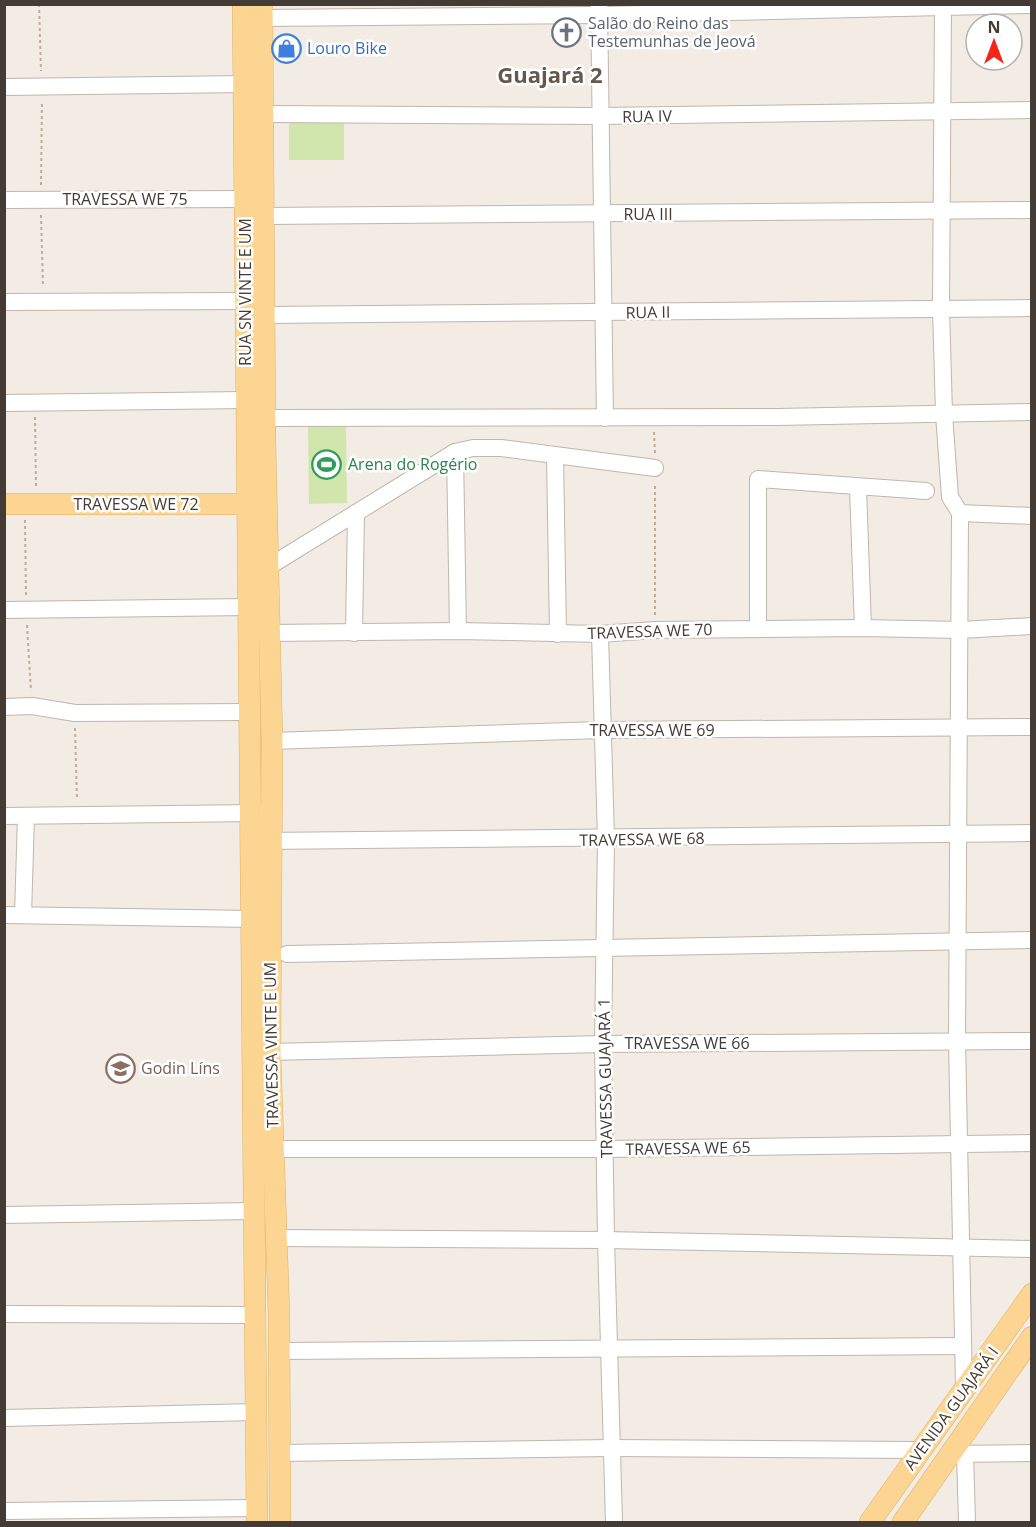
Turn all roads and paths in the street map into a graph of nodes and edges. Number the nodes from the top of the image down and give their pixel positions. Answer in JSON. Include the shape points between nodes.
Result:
{"nodes":[{"id":1,"x":39,"y":4,"type":"edge"},
{"id":2,"x":243,"y":4,"type":"edge"},
{"id":3,"x":943,"y":5,"type":"edge"},
{"id":4,"x":1032,"y":5,"type":"edge"},
{"id":5,"x":599,"y":10,"type":"edge"},
{"id":6,"x":262,"y":11,"type":"edge"},
{"id":7,"x":244,"y":84,"type":"junction"},
{"id":8,"x":4,"y":87,"type":"edge"},
{"id":9,"x":42,"y":87,"type":"junction"},
{"id":10,"x":944,"y":110,"type":"junction"},
{"id":11,"x":1032,"y":110,"type":"edge"},
{"id":12,"x":263,"y":114,"type":"junction"},
{"id":13,"x":600,"y":116,"type":"junction"},
{"id":14,"x":245,"y":199,"type":"junction"},
{"id":15,"x":4,"y":200,"type":"edge"},
{"id":16,"x":40,"y":200,"type":"junction"},
{"id":17,"x":1032,"y":210,"type":"edge"},
{"id":18,"x":942,"y":211,"type":"junction"},
{"id":19,"x":601,"y":214,"type":"junction"},
{"id":20,"x":264,"y":216,"type":"junction"},
{"id":21,"x":4,"y":302,"type":"edge"},
{"id":22,"x":44,"y":302,"type":"junction"},
{"id":23,"x":244,"y":302,"type":"junction"},
{"id":24,"x":941,"y":308,"type":"junction"},
{"id":25,"x":1032,"y":308,"type":"edge"},
{"id":26,"x":604,"y":312,"type":"junction"},
{"id":27,"x":264,"y":315,"type":"junction"},
{"id":28,"x":245,"y":400,"type":"junction"},
{"id":29,"x":4,"y":404,"type":"edge"},
{"id":30,"x":34,"y":404,"type":"junction"},
{"id":31,"x":1032,"y":412,"type":"edge"},
{"id":32,"x":944,"y":414,"type":"junction"},
{"id":33,"x":266,"y":418,"type":"junction"},
{"id":34,"x":605,"y":418,"type":"junction"},
{"id":35,"x":654,"y":418,"type":"junction"},
{"id":36,"x":455,"y":452,"type":"junction"},
{"id":37,"x":555,"y":456,"type":"junction"},
{"id":38,"x":655,"y":468,"type":"junction"},
{"id":39,"x":858,"y":488,"type":"junction"},
{"id":40,"x":926,"y":491,"type":"dead end"},
{"id":41,"x":257,"y":503,"type":"junction"},
{"id":42,"x":4,"y":504,"type":"edge"},
{"id":43,"x":36,"y":504,"type":"junction"},
{"id":44,"x":356,"y":513,"type":"junction"},
{"id":45,"x":960,"y":513,"type":"junction"},
{"id":46,"x":1032,"y":516,"type":"edge"},
{"id":47,"x":268,"y":568,"type":"junction"},
{"id":48,"x":248,"y":579,"type":"junction"},
{"id":49,"x":249,"y":607,"type":"junction"},
{"id":50,"x":4,"y":610,"type":"edge"},
{"id":51,"x":1032,"y":626,"type":"edge"},
{"id":52,"x":758,"y":628,"type":"junction"},
{"id":53,"x":863,"y":628,"type":"junction"},
{"id":54,"x":655,"y":630,"type":"junction"},
{"id":55,"x":960,"y":630,"type":"junction"},
{"id":56,"x":458,"y":631,"type":"junction"},
{"id":57,"x":269,"y":633,"type":"junction"},
{"id":58,"x":354,"y":633,"type":"junction"},
{"id":59,"x":558,"y":634,"type":"junction"},
{"id":60,"x":600,"y":634,"type":"junction"},
{"id":61,"x":4,"y":707,"type":"edge"},
{"id":62,"x":250,"y":712,"type":"junction"},
{"id":63,"x":75,"y":713,"type":"junction"},
{"id":64,"x":1032,"y":728,"type":"edge"},
{"id":65,"x":960,"y":729,"type":"junction"},
{"id":66,"x":601,"y":730,"type":"junction"},
{"id":67,"x":272,"y":741,"type":"junction"},
{"id":68,"x":261,"y":771,"type":"junction"},
{"id":69,"x":261,"y":813,"type":"junction"},
{"id":70,"x":4,"y":816,"type":"edge"},
{"id":71,"x":26,"y":816,"type":"junction"},
{"id":72,"x":77,"y":816,"type":"junction"},
{"id":73,"x":1032,"y":833,"type":"edge"},
{"id":74,"x":959,"y":835,"type":"junction"},
{"id":75,"x":606,"y":839,"type":"junction"},
{"id":76,"x":262,"y":841,"type":"junction"},
{"id":77,"x":262,"y":893,"type":"junction"},
{"id":78,"x":4,"y":915,"type":"edge"},
{"id":79,"x":23,"y":915,"type":"junction"},
{"id":80,"x":252,"y":919,"type":"junction"},
{"id":81,"x":1032,"y":940,"type":"edge"},
{"id":82,"x":958,"y":941,"type":"junction"},
{"id":83,"x":605,"y":947,"type":"junction"},
{"id":84,"x":287,"y":954,"type":"dead end"},
{"id":85,"x":957,"y":1041,"type":"junction"},
{"id":86,"x":1032,"y":1041,"type":"edge"},
{"id":87,"x":603,"y":1044,"type":"junction"},
{"id":88,"x":270,"y":1052,"type":"junction"},
{"id":89,"x":1032,"y":1143,"type":"edge"},
{"id":90,"x":961,"y":1145,"type":"junction"},
{"id":91,"x":272,"y":1149,"type":"junction"},
{"id":92,"x":606,"y":1149,"type":"junction"},
{"id":93,"x":254,"y":1211,"type":"junction"},
{"id":94,"x":4,"y":1215,"type":"edge"},
{"id":95,"x":277,"y":1238,"type":"junction"},
{"id":96,"x":606,"y":1240,"type":"junction"},
{"id":97,"x":961,"y":1249,"type":"junction"},
{"id":98,"x":1032,"y":1249,"type":"edge"},
{"id":99,"x":1032,"y":1294,"type":"edge"},
{"id":100,"x":4,"y":1314,"type":"edge"},
{"id":101,"x":255,"y":1315,"type":"junction"},
{"id":102,"x":1030,"y":1340,"type":"edge"},
{"id":103,"x":999,"y":1342,"type":"junction"},
{"id":104,"x":961,"y":1346,"type":"junction"},
{"id":105,"x":608,"y":1347,"type":"junction"},
{"id":106,"x":279,"y":1351,"type":"junction"},
{"id":107,"x":964,"y":1387,"type":"junction"},
{"id":108,"x":256,"y":1412,"type":"junction"},
{"id":109,"x":4,"y":1418,"type":"edge"},
{"id":110,"x":610,"y":1448,"type":"junction"},
{"id":111,"x":919,"y":1450,"type":"junction"},
{"id":112,"x":280,"y":1453,"type":"junction"},
{"id":113,"x":957,"y":1453,"type":"junction"},
{"id":114,"x":1032,"y":1453,"type":"edge"},
{"id":115,"x":4,"y":1511,"type":"edge"},
{"id":116,"x":257,"y":1515,"type":"edge"},
{"id":117,"x":280,"y":1522,"type":"edge"},
{"id":118,"x":614,"y":1522,"type":"edge"},
{"id":119,"x":870,"y":1522,"type":"edge"},
{"id":120,"x":903,"y":1522,"type":"edge"},
{"id":121,"x":967,"y":1522,"type":"edge"}],
"edges":[{"from":1,"to":9,"type":"path"},
{"from":2,"to":7,"type":"main road","name":"RUA SN VINTE E UM"},
{"from":3,"to":4,"type":"street"},
{"from":3,"to":5,"type":"street"},
{"from":3,"to":10,"type":"street"},
{"from":5,"to":6,"type":"street"},
{"from":5,"to":13,"type":"street"},
{"from":6,"to":12,"type":"main road","name":"RUA SN VINTE E UM"},
{"from":7,"to":9,"type":"street"},
{"from":7,"to":14,"type":"main road","name":"RUA SN VINTE E UM"},
{"from":8,"to":9,"type":"street"},
{"from":9,"to":16,"type":"path"},
{"from":10,"to":11,"type":"street","name":"RUA IV"},
{"from":10,"to":13,"type":"street","name":"RUA IV"},
{"from":10,"to":18,"type":"street"},
{"from":12,"to":13,"type":"street","name":"RUA IV"},
{"from":12,"to":20,"type":"main road","name":"RUA SN VINTE E UM"},
{"from":13,"to":19,"type":"street"},
{"from":14,"to":16,"type":"street","name":"TRAVESSA WE 75"},
{"from":14,"to":23,"type":"main road","name":"RUA SN VINTE E UM"},
{"from":15,"to":16,"type":"street","name":"TRAVESSA WE 75"},
{"from":16,"to":22,"type":"path"},
{"from":17,"to":18,"type":"street","name":"RUA III"},
{"from":18,"to":19,"type":"street","name":"RUA III"},
{"from":18,"to":24,"type":"street"},
{"from":19,"to":20,"type":"street","name":"RUA III"},
{"from":19,"to":26,"type":"street"},
{"from":20,"to":27,"type":"main road","name":"RUA SN VINTE E UM"},
{"from":21,"to":22,"type":"street"},
{"from":22,"to":23,"type":"street"},
{"from":23,"to":28,"type":"main road","name":"RUA SN VINTE E UM"},
{"from":24,"to":25,"type":"street","name":"RUA II"},
{"from":24,"to":26,"type":"street","name":"RUA II"},
{"from":24,"to":32,"type":"street"},
{"from":26,"to":27,"type":"street","name":"RUA II"},
{"from":26,"to":34,"type":"street"},
{"from":27,"to":33,"type":"main road","name":"RUA SN VINTE E UM"},
{"from":28,"to":30,"type":"street"},
{"from":28,"to":41,"type":"main road","name":"RUA SN VINTE E UM"},
{"from":29,"to":30,"type":"street"},
{"from":30,"to":43,"type":"path"},
{"from":31,"to":32,"type":"street"},
{"from":32,"to":35,"type":"street"},
{"from":32,"to":45,"type":"street","via":[[950,497]]},
{"from":33,"to":34,"type":"street"},
{"from":33,"to":41,"type":"main road","name":"RUA SN VINTE E UM"},
{"from":34,"to":35,"type":"street"},
{"from":35,"to":38,"type":"path"},
{"from":36,"to":37,"type":"street","via":[[486,447]]},
{"from":36,"to":44,"type":"street"},
{"from":36,"to":56,"type":"street"},
{"from":37,"to":38,"type":"street"},
{"from":37,"to":59,"type":"street"},
{"from":38,"to":54,"type":"path"},
{"from":39,"to":40,"type":"street"},
{"from":39,"to":52,"type":"street","via":[[758,479]]},
{"from":39,"to":53,"type":"street"},
{"from":41,"to":43,"type":"main road","name":"TRAVESSA WE 72"},
{"from":41,"to":47,"type":"main road","name":"RUA SN VINTE E UM"},
{"from":41,"to":48,"type":"main road","name":"RUA SN VINTE E UM"},
{"from":42,"to":43,"type":"main road","name":"TRAVESSA WE 72"},
{"from":44,"to":47,"type":"street"},
{"from":44,"to":58,"type":"street"},
{"from":45,"to":46,"type":"street"},
{"from":45,"to":55,"type":"street"},
{"from":47,"to":48,"type":"street"},
{"from":47,"to":57,"type":"main road","name":"TRAVESSA VINTE E UM"},
{"from":48,"to":49,"type":"main road","name":"TRAVESSA VINTE E UM"},
{"from":49,"to":50,"type":"street"},
{"from":49,"to":62,"type":"main road","name":"TRAVESSA VINTE E UM"},
{"from":51,"to":55,"type":"street","name":"TRAVESSA WE 70"},
{"from":52,"to":53,"type":"street","name":"TRAVESSA WE 70"},
{"from":52,"to":54,"type":"street","name":"TRAVESSA WE 70"},
{"from":53,"to":55,"type":"street","name":"TRAVESSA WE 70"},
{"from":54,"to":60,"type":"street","name":"TRAVESSA WE 70"},
{"from":55,"to":65,"type":"street"},
{"from":56,"to":58,"type":"street","name":"TRAVESSA WE 70"},
{"from":56,"to":59,"type":"street","name":"TRAVESSA WE 70"},
{"from":57,"to":58,"type":"street","name":"TRAVESSA WE 70"},
{"from":57,"to":67,"type":"main road","name":"TRAVESSA VINTE E UM"},
{"from":59,"to":60,"type":"street","name":"TRAVESSA WE 70"},
{"from":60,"to":66,"type":"street","name":"TRAVESSA GUAJARÁ 1"},
{"from":61,"to":63,"type":"street","via":[[32,706]]},
{"from":62,"to":63,"type":"street"},
{"from":62,"to":68,"type":"main road","name":"TRAVESSA VINTE E UM"},
{"from":63,"to":72,"type":"path"},
{"from":64,"to":65,"type":"street","name":"TRAVESSA WE 69"},
{"from":65,"to":66,"type":"street","name":"TRAVESSA WE 69"},
{"from":65,"to":74,"type":"street"},
{"from":66,"to":67,"type":"street","name":"TRAVESSA WE 69"},
{"from":66,"to":75,"type":"street","name":"TRAVESSA GUAJARÁ 1"},
{"from":67,"to":68,"type":"main road","name":"TRAVESSA VINTE E UM"},
{"from":68,"to":69,"type":"main road","name":"TRAVESSA VINTE E UM"},
{"from":69,"to":72,"type":"street"},
{"from":69,"to":76,"type":"main road","name":"TRAVESSA VINTE E UM"},
{"from":70,"to":71,"type":"street"},
{"from":71,"to":72,"type":"street"},
{"from":71,"to":79,"type":"street"},
{"from":73,"to":74,"type":"street","name":"TRAVESSA WE 68"},
{"from":74,"to":75,"type":"street","name":"TRAVESSA WE 68"},
{"from":74,"to":82,"type":"street"},
{"from":75,"to":76,"type":"street","name":"TRAVESSA WE 68"},
{"from":75,"to":83,"type":"street","name":"TRAVESSA GUAJARÁ 1"},
{"from":76,"to":77,"type":"main road","name":"TRAVESSA VINTE E UM"},
{"from":77,"to":80,"type":"main road","name":"TRAVESSA VINTE E UM"},
{"from":77,"to":88,"type":"main road","name":"TRAVESSA VINTE E UM"},
{"from":78,"to":79,"type":"street"},
{"from":79,"to":80,"type":"street"},
{"from":80,"to":93,"type":"main road","name":"TRAVESSA VINTE E UM"},
{"from":81,"to":82,"type":"street"},
{"from":82,"to":83,"type":"street"},
{"from":82,"to":85,"type":"street"},
{"from":83,"to":84,"type":"street"},
{"from":83,"to":87,"type":"street","name":"TRAVESSA GUAJARÁ 1"},
{"from":85,"to":86,"type":"street","name":"TRAVESSA WE 66"},
{"from":85,"to":87,"type":"street","name":"TRAVESSA WE 66"},
{"from":85,"to":90,"type":"street"},
{"from":87,"to":88,"type":"street","name":"TRAVESSA WE 66"},
{"from":87,"to":92,"type":"street","name":"TRAVESSA GUAJARÁ 1"},
{"from":88,"to":91,"type":"main road","name":"TRAVESSA VINTE E UM"},
{"from":89,"to":90,"type":"street","name":"TRAVESSA WE 65"},
{"from":90,"to":92,"type":"street","name":"TRAVESSA WE 65"},
{"from":90,"to":97,"type":"street"},
{"from":91,"to":92,"type":"street","name":"TRAVESSA WE 65"},
{"from":91,"to":95,"type":"main road","name":"TRAVESSA VINTE E UM"},
{"from":92,"to":96,"type":"street","name":"TRAVESSA GUAJARÁ 1"},
{"from":93,"to":94,"type":"street"},
{"from":93,"to":101,"type":"main road","name":"TRAVESSA VINTE E UM"},
{"from":95,"to":96,"type":"street"},
{"from":95,"to":106,"type":"main road","name":"TRAVESSA VINTE E UM"},
{"from":96,"to":97,"type":"street"},
{"from":96,"to":105,"type":"street","name":"TRAVESSA GUAJARÁ 1"},
{"from":97,"to":98,"type":"street"},
{"from":97,"to":104,"type":"street"},
{"from":99,"to":103,"type":"main road","name":"AVENIDA GUAJARÁ I"},
{"from":100,"to":101,"type":"street"},
{"from":101,"to":108,"type":"main road","name":"TRAVESSA VINTE E UM"},
{"from":102,"to":103,"type":"street"},
{"from":102,"to":113,"type":"main road","name":"AVENIDA GUAJARÁ I"},
{"from":103,"to":107,"type":"main road","name":"AVENIDA GUAJARÁ I"},
{"from":104,"to":105,"type":"street"},
{"from":104,"to":107,"type":"street"},
{"from":105,"to":106,"type":"street"},
{"from":105,"to":110,"type":"street","name":"TRAVESSA GUAJARÁ 1"},
{"from":106,"to":112,"type":"main road","name":"TRAVESSA VINTE E UM"},
{"from":107,"to":111,"type":"main road","name":"AVENIDA GUAJARÁ I"},
{"from":108,"to":109,"type":"street"},
{"from":108,"to":116,"type":"main road","name":"TRAVESSA VINTE E UM"},
{"from":110,"to":111,"type":"street"},
{"from":110,"to":112,"type":"street"},
{"from":110,"to":118,"type":"street","name":"TRAVESSA GUAJARÁ 1"},
{"from":111,"to":119,"type":"main road","name":"AVENIDA GUAJARÁ I"},
{"from":112,"to":117,"type":"main road","name":"TRAVESSA VINTE E UM"},
{"from":113,"to":114,"type":"street"},
{"from":113,"to":120,"type":"main road","name":"AVENIDA GUAJARÁ I"},
{"from":113,"to":121,"type":"street"},
{"from":115,"to":116,"type":"street"}]}
